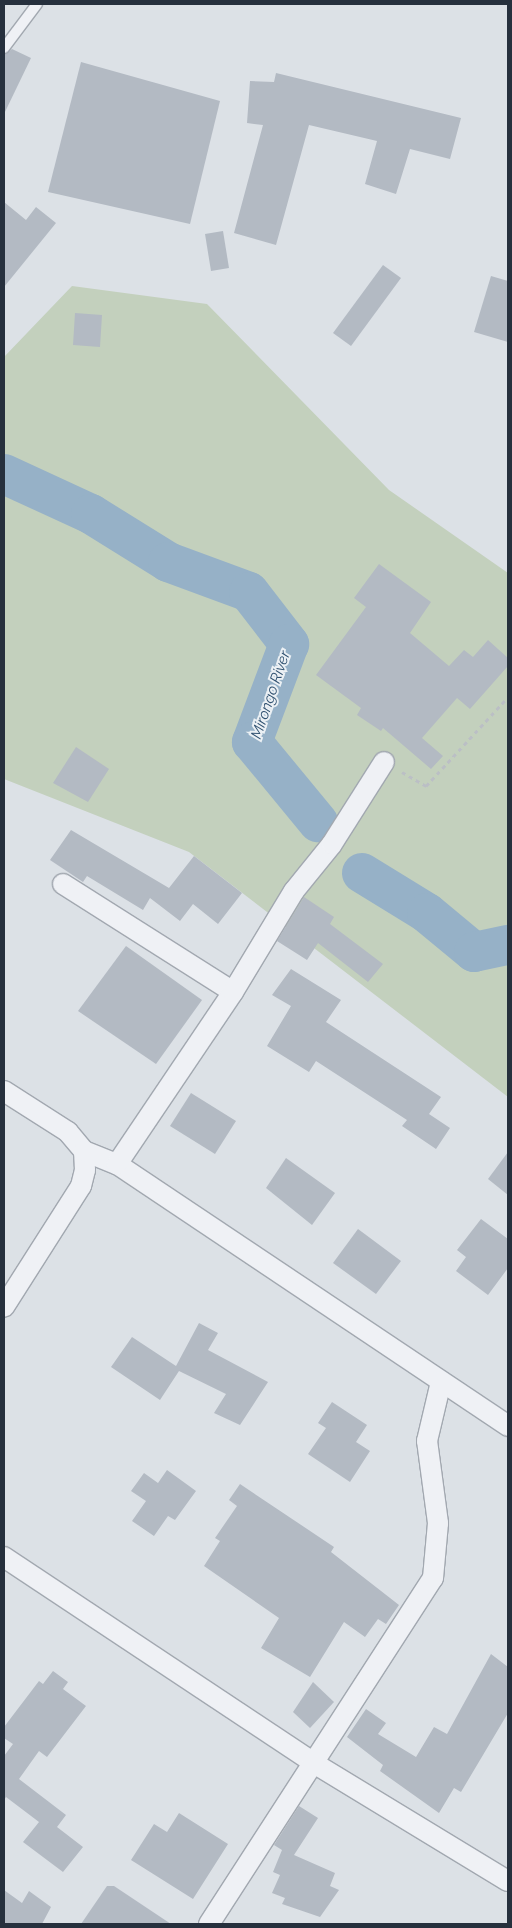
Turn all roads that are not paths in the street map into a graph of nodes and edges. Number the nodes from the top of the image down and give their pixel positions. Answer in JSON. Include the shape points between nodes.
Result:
{"nodes":[{"id":1,"x":37,"y":4,"type":"edge"},
{"id":2,"x":4,"y":48,"type":"edge"},
{"id":3,"x":384,"y":762,"type":"road end"},
{"id":4,"x":63,"y":884,"type":"dead end"},
{"id":5,"x":233,"y":992,"type":"junction"},
{"id":6,"x":4,"y":1091,"type":"edge"},
{"id":7,"x":84,"y":1150,"type":"junction"},
{"id":8,"x":117,"y":1164,"type":"junction"},
{"id":9,"x":4,"y":1307,"type":"edge"},
{"id":10,"x":441,"y":1382,"type":"junction"},
{"id":11,"x":508,"y":1426,"type":"edge"},
{"id":12,"x":4,"y":1557,"type":"edge"},
{"id":13,"x":312,"y":1762,"type":"junction"},
{"id":14,"x":508,"y":1881,"type":"edge"},
{"id":15,"x":209,"y":1924,"type":"edge"}],
"edges":[{"from":1,"to":2,"type":"lane"},
{"from":3,"to":5,"type":"street","via":[[332,844],[294,891]]},
{"from":4,"to":5,"type":"street"},
{"from":5,"to":8,"type":"street"},
{"from":6,"to":7,"type":"street","via":[[68,1132]]},
{"from":7,"to":8,"type":"street"},
{"from":7,"to":9,"type":"street","via":[[82,1186]]},
{"from":8,"to":10,"type":"street","via":[[356,1320]]},
{"from":10,"to":11,"type":"street"},
{"from":10,"to":13,"type":"street","via":[[427,1441],[438,1524],[433,1578]]},
{"from":12,"to":13,"type":"street"},
{"from":13,"to":14,"type":"street"},
{"from":13,"to":15,"type":"street"}]}
